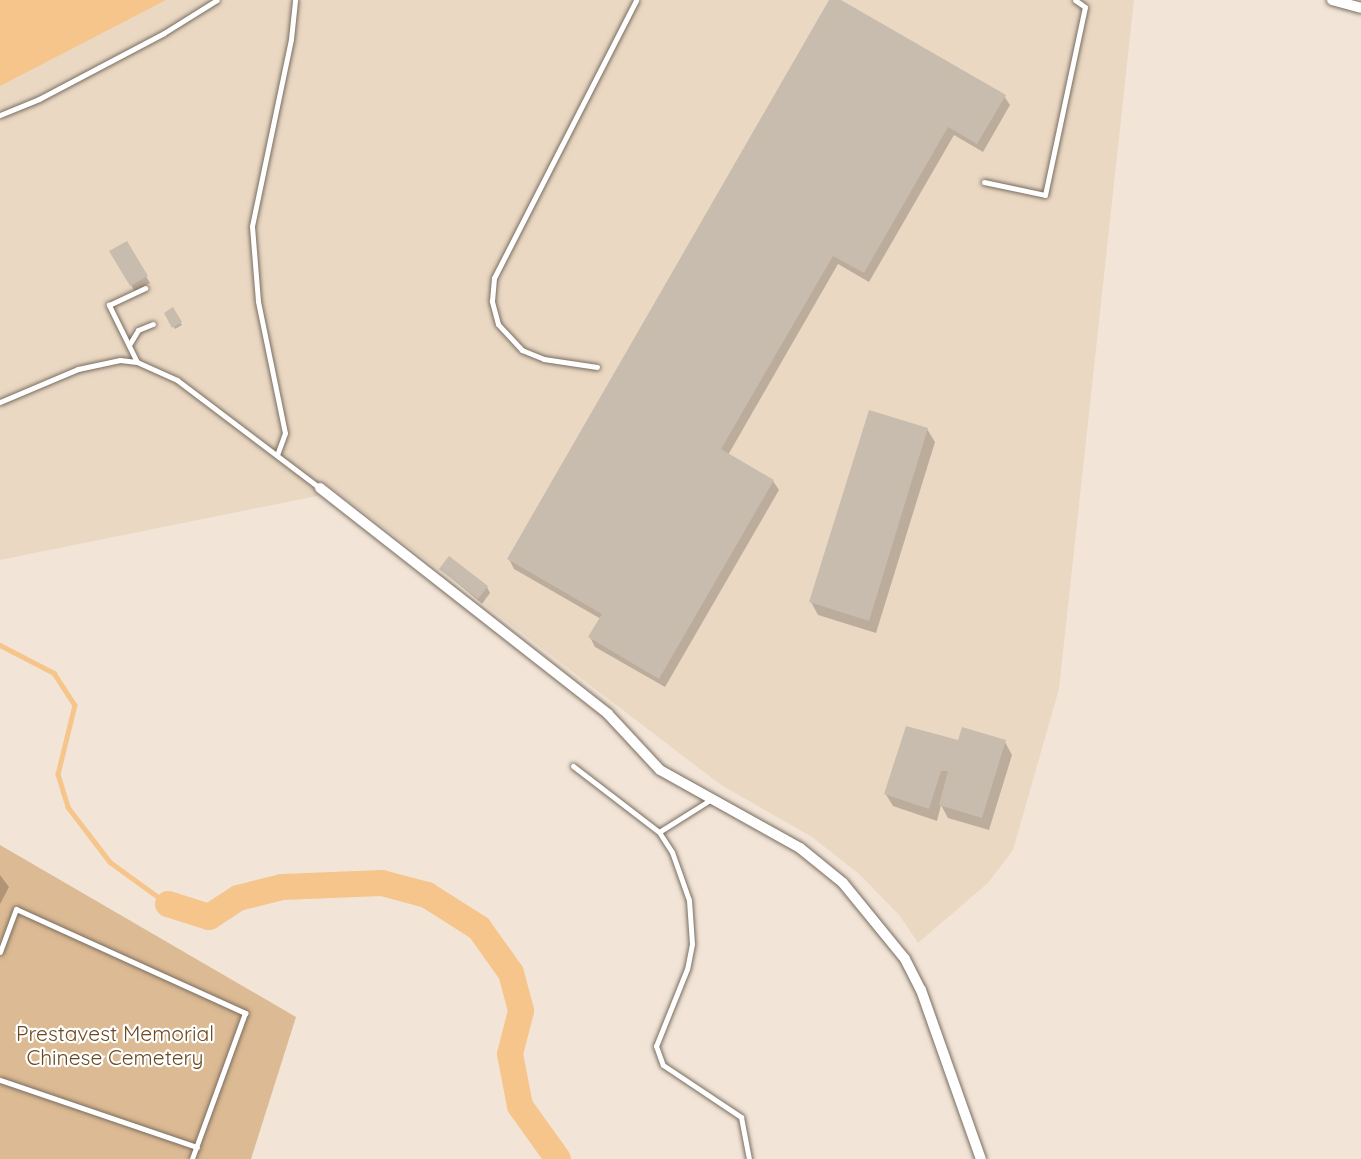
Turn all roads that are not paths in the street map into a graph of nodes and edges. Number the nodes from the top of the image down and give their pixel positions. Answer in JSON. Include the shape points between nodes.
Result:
{"nodes":[{"id":1,"x":217,"y":0,"type":"edge"},
{"id":2,"x":296,"y":0,"type":"edge"},
{"id":3,"x":636,"y":0,"type":"edge"},
{"id":4,"x":1075,"y":0,"type":"edge"},
{"id":5,"x":1332,"y":0,"type":"edge"},
{"id":6,"x":1361,"y":8,"type":"edge"},
{"id":7,"x":0,"y":115,"type":"edge"},
{"id":8,"x":984,"y":182,"type":"dead end"},
{"id":9,"x":145,"y":288,"type":"dead end"},
{"id":10,"x":153,"y":324,"type":"dead end"},
{"id":11,"x":129,"y":345,"type":"junction"},
{"id":12,"x":137,"y":362,"type":"junction"},
{"id":13,"x":597,"y":367,"type":"dead end"},
{"id":14,"x":0,"y":402,"type":"edge"},
{"id":15,"x":277,"y":455,"type":"junction"},
{"id":16,"x":320,"y":488,"type":"joint"},
{"id":17,"x":573,"y":766,"type":"dead end"},
{"id":18,"x":710,"y":800,"type":"junction"},
{"id":19,"x":659,"y":832,"type":"junction"},
{"id":20,"x":0,"y":952,"type":"edge"},
{"id":21,"x":0,"y":1080,"type":"edge"},
{"id":22,"x":197,"y":1147,"type":"junction"},
{"id":23,"x":192,"y":1159,"type":"edge"},
{"id":24,"x":749,"y":1159,"type":"edge"},
{"id":25,"x":981,"y":1159,"type":"edge"}],
"edges":[{"from":1,"to":7,"type":"lane","via":[[154,39]]},
{"from":2,"to":15,"type":"lane","via":[[252,226],[258,301],[285,433]]},
{"from":3,"to":13,"type":"lane","via":[[494,278],[492,300],[498,324],[522,350],[544,359]]},
{"from":4,"to":8,"type":"lane","via":[[1085,7],[1045,195]]},
{"from":5,"to":6,"type":"street"},
{"from":9,"to":11,"type":"lane","via":[[109,305]]},
{"from":10,"to":11,"type":"lane","via":[[138,330]]},
{"from":11,"to":12,"type":"lane"},
{"from":12,"to":14,"type":"lane","via":[[110,361],[78,369]]},
{"from":12,"to":15,"type":"lane","via":[[177,380]]},
{"from":15,"to":16,"type":"lane"},
{"from":16,"to":18,"type":"street","via":[[608,714],[660,770]]},
{"from":17,"to":19,"type":"lane"},
{"from":18,"to":19,"type":"lane"},
{"from":18,"to":25,"type":"street","via":[[800,848],[843,883],[905,959],[921,990]]},
{"from":19,"to":24,"type":"lane","via":[[672,852],[689,900],[692,944],[687,969],[656,1046],[658,1056],[663,1065],[741,1117]]},
{"from":20,"to":22,"type":"lane","via":[[16,909],[245,1013]]},
{"from":21,"to":22,"type":"lane"},
{"from":22,"to":23,"type":"lane"}]}
